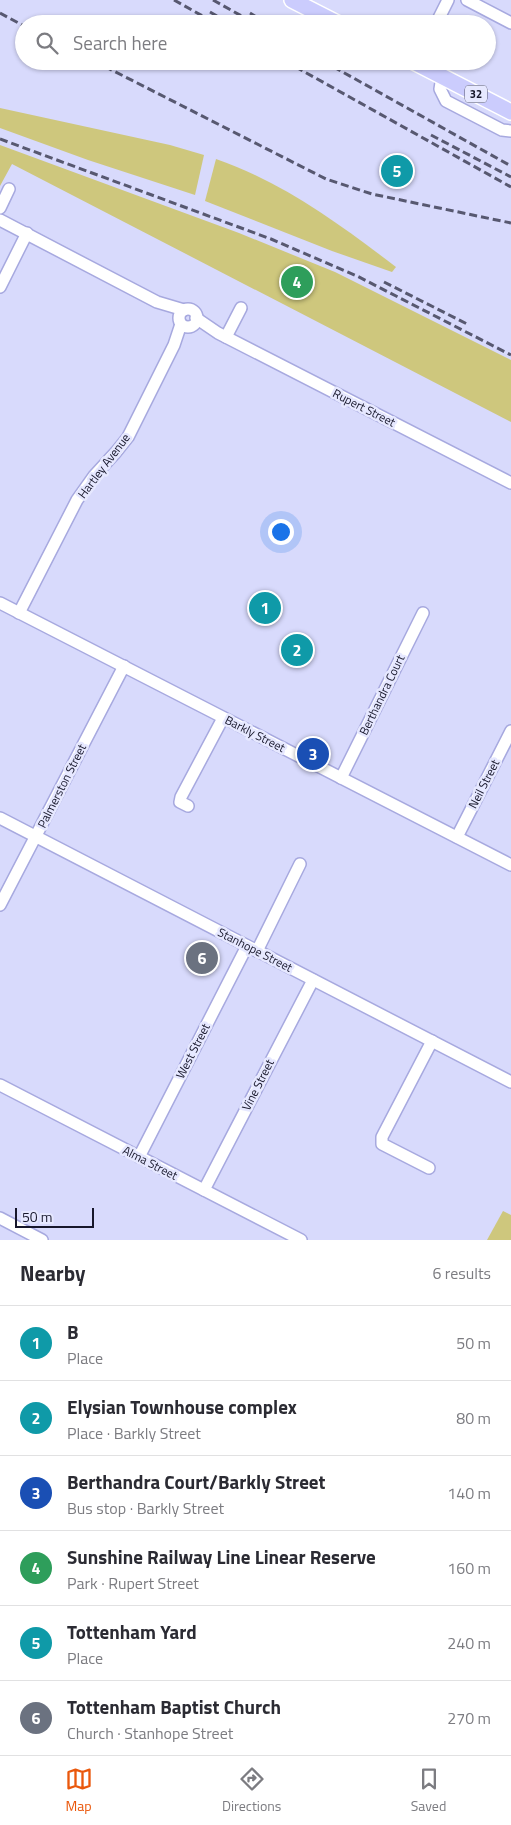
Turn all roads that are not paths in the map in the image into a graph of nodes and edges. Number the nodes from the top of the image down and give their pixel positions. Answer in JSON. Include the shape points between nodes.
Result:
{"nodes":[{"id":1,"x":292,"y":0,"type":"edge"},
{"id":2,"x":448,"y":0,"type":"edge"},
{"id":3,"x":467,"y":0,"type":"edge"},
{"id":4,"x":321,"y":15,"type":"edge"},
{"id":5,"x":440,"y":15,"type":"edge"},
{"id":6,"x":496,"y":15,"type":"edge"},
{"id":7,"x":496,"y":15,"type":"edge"},
{"id":8,"x":511,"y":23,"type":"edge"},
{"id":9,"x":430,"y":70,"type":"edge"},
{"id":10,"x":442,"y":76,"type":"junction"},
{"id":11,"x":511,"y":112,"type":"edge"},
{"id":12,"x":511,"y":131,"type":"edge"},
{"id":13,"x":9,"y":189,"type":"dead end"},
{"id":14,"x":0,"y":208,"type":"edge"},
{"id":15,"x":0,"y":220,"type":"edge"},
{"id":16,"x":27,"y":233,"type":"junction"},
{"id":17,"x":0,"y":287,"type":"edge"},
{"id":18,"x":241,"y":308,"type":"dead end"},
{"id":19,"x":187,"y":320,"type":"junction"},
{"id":20,"x":222,"y":335,"type":"junction"},
{"id":21,"x":511,"y":483,"type":"edge"},
{"id":22,"x":0,"y":603,"type":"edge"},
{"id":23,"x":19,"y":612,"type":"junction"},
{"id":24,"x":423,"y":612,"type":"dead end"},
{"id":25,"x":124,"y":666,"type":"junction"},
{"id":26,"x":223,"y":718,"type":"junction"},
{"id":27,"x":511,"y":730,"type":"edge"},
{"id":28,"x":341,"y":778,"type":"junction"},
{"id":29,"x":188,"y":806,"type":"dead end"},
{"id":30,"x":0,"y":818,"type":"edge"},
{"id":31,"x":36,"y":836,"type":"junction"},
{"id":32,"x":457,"y":837,"type":"junction"},
{"id":33,"x":300,"y":864,"type":"dead end"},
{"id":34,"x":511,"y":865,"type":"edge"},
{"id":35,"x":0,"y":905,"type":"edge"},
{"id":36,"x":252,"y":948,"type":"junction"},
{"id":37,"x":313,"y":980,"type":"junction"},
{"id":38,"x":432,"y":1041,"type":"junction"},
{"id":39,"x":511,"y":1082,"type":"edge"},
{"id":40,"x":0,"y":1086,"type":"edge"},
{"id":41,"x":139,"y":1157,"type":"junction"},
{"id":42,"x":429,"y":1168,"type":"dead end"},
{"id":43,"x":204,"y":1190,"type":"junction"},
{"id":44,"x":0,"y":1218,"type":"edge"},
{"id":45,"x":42,"y":1240,"type":"edge"},
{"id":46,"x":301,"y":1240,"type":"edge"}],
"edges":[{"from":1,"to":4,"type":"main road"},
{"from":2,"to":5,"type":"street"},
{"from":3,"to":7,"type":"street"},
{"from":6,"to":8,"type":"street"},
{"from":9,"to":10,"type":"main road","number":"32"},
{"from":10,"to":11,"type":"main road","number":"32"},
{"from":10,"to":12,"type":"street","via":[[440,89],[446,101],[502,130]]},
{"from":13,"to":14,"type":"street"},
{"from":15,"to":16,"type":"street","name":"Rupert Street"},
{"from":16,"to":17,"type":"street"},
{"from":16,"to":19,"type":"street","name":"Rupert Street"},
{"from":18,"to":20,"type":"street"},
{"from":19,"to":20,"type":"street","name":"Rupert Street"},
{"from":19,"to":23,"type":"street","name":"Hartley Avenue","via":[[128,437],[78,500]]},
{"from":20,"to":21,"type":"street","name":"Rupert Street"},
{"from":22,"to":23,"type":"street","name":"Barkly Street"},
{"from":23,"to":25,"type":"street","name":"Barkly Street"},
{"from":24,"to":28,"type":"street","name":"Berthandra Court"},
{"from":25,"to":26,"type":"street","name":"Barkly Street"},
{"from":25,"to":31,"type":"street","name":"Palmerston Street"},
{"from":26,"to":28,"type":"street","name":"Barkly Street"},
{"from":26,"to":29,"type":"street","via":[[181,796],[180,802]]},
{"from":27,"to":32,"type":"street","name":"Neil Street"},
{"from":28,"to":32,"type":"street","name":"Barkly Street"},
{"from":30,"to":31,"type":"street","name":"Stanhope Street"},
{"from":31,"to":35,"type":"street","name":"Palmerston Street"},
{"from":31,"to":36,"type":"street","name":"Stanhope Street"},
{"from":32,"to":34,"type":"street","name":"Barkly Street"},
{"from":33,"to":36,"type":"street","name":"West Street"},
{"from":36,"to":37,"type":"street","name":"Stanhope Street"},
{"from":36,"to":41,"type":"street","name":"West Street"},
{"from":37,"to":38,"type":"street","name":"Stanhope Street"},
{"from":37,"to":43,"type":"street","name":"Vine Street"},
{"from":38,"to":39,"type":"street","name":"Stanhope Street"},
{"from":38,"to":42,"type":"street","via":[[382,1137],[382,1144]]},
{"from":40,"to":41,"type":"street","name":"Alma Street"},
{"from":41,"to":43,"type":"street","name":"Alma Street"},
{"from":43,"to":46,"type":"street","name":"Alma Street"},
{"from":44,"to":45,"type":"street"}]}
